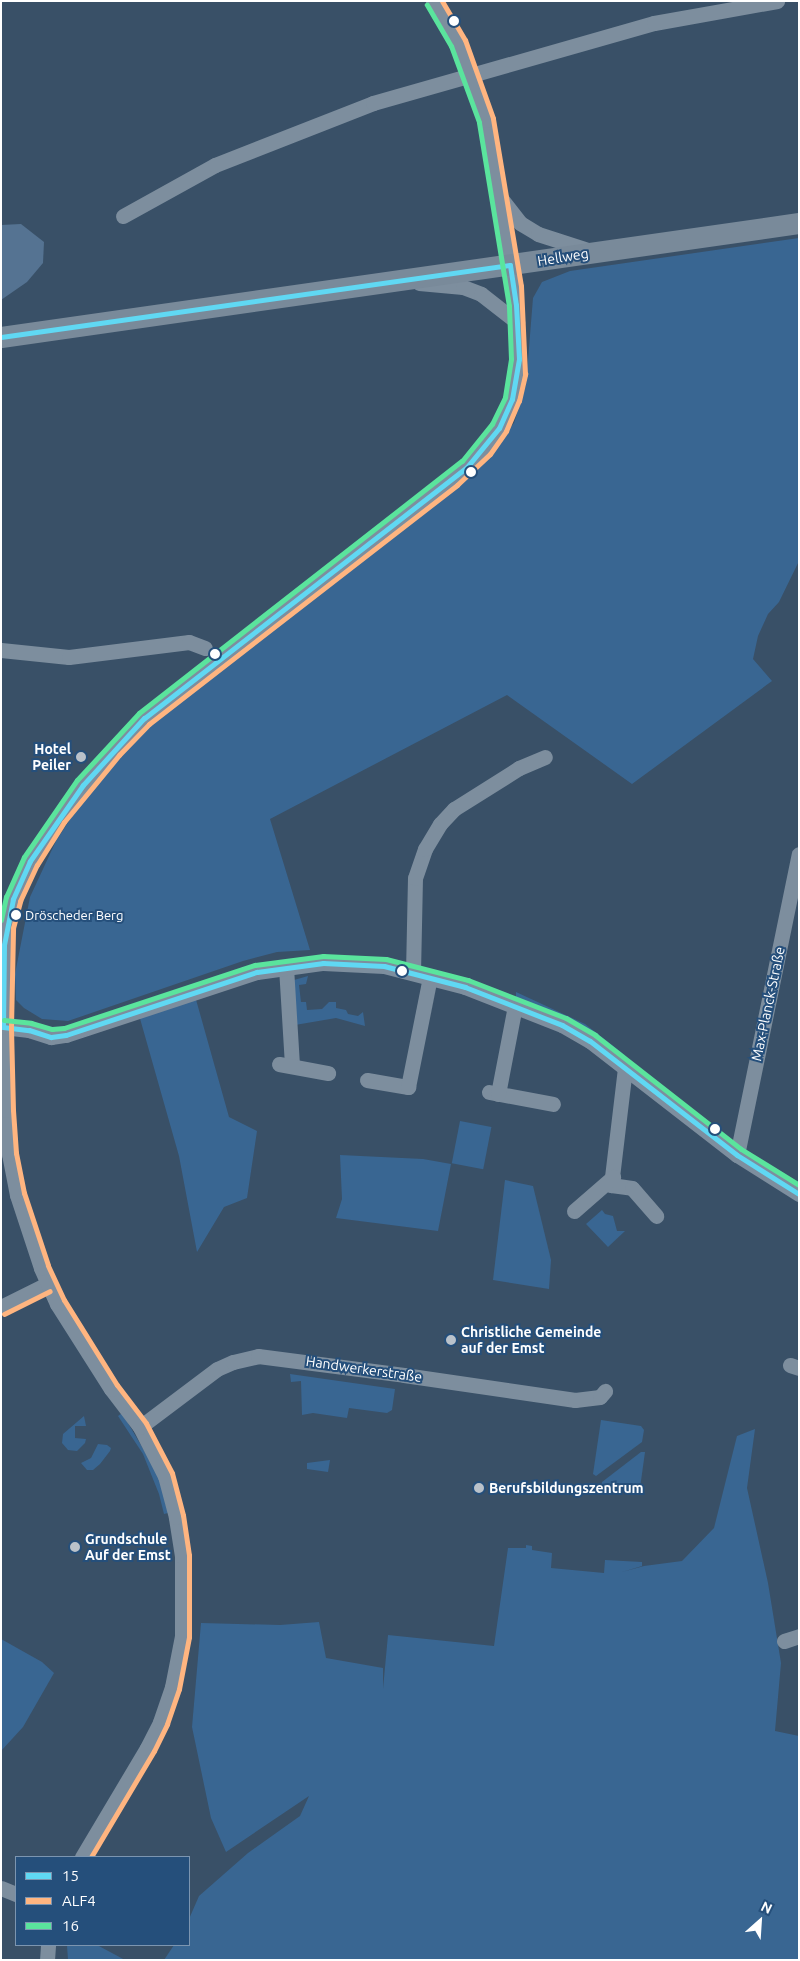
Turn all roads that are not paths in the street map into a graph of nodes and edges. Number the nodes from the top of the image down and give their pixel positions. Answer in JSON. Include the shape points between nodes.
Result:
{"nodes":[{"id":1,"x":432,"y":1,"type":"edge"},
{"id":2,"x":777,"y":1,"type":"edge"},
{"id":3,"x":470,"y":76,"type":"junction"},
{"id":4,"x":499,"y":195,"type":"junction"},
{"id":5,"x":122,"y":216,"type":"dead end"},
{"id":6,"x":799,"y":223,"type":"edge"},
{"id":7,"x":595,"y":252,"type":"junction"},
{"id":8,"x":510,"y":265,"type":"junction"},
{"id":9,"x":403,"y":281,"type":"junction"},
{"id":10,"x":517,"y":322,"type":"junction"},
{"id":11,"x":1,"y":337,"type":"edge"},
{"id":12,"x":204,"y":648,"type":"dead end"},
{"id":13,"x":1,"y":650,"type":"edge"},
{"id":14,"x":545,"y":757,"type":"dead end"},
{"id":15,"x":799,"y":854,"type":"edge"},
{"id":16,"x":7,"y":898,"type":"edge"},
{"id":17,"x":286,"y":967,"type":"junction"},
{"id":18,"x":413,"y":973,"type":"junction"},
{"id":19,"x":430,"y":977,"type":"junction"},
{"id":20,"x":516,"y":1006,"type":"junction"},
{"id":21,"x":3,"y":1027,"type":"junction"},
{"id":22,"x":625,"y":1068,"type":"junction"},
{"id":23,"x":328,"y":1073,"type":"dead end"},
{"id":24,"x":367,"y":1080,"type":"dead end"},
{"id":25,"x":553,"y":1104,"type":"dead end"},
{"id":26,"x":737,"y":1155,"type":"junction"},
{"id":27,"x":612,"y":1177,"type":"junction"},
{"id":28,"x":799,"y":1194,"type":"edge"},
{"id":29,"x":574,"y":1211,"type":"dead end"},
{"id":30,"x":656,"y":1216,"type":"dead end"},
{"id":31,"x":47,"y":1284,"type":"junction"},
{"id":32,"x":1,"y":1307,"type":"edge"},
{"id":33,"x":605,"y":1391,"type":"dead end"},
{"id":34,"x":140,"y":1427,"type":"junction"},
{"id":35,"x":799,"y":1636,"type":"edge"},
{"id":36,"x":784,"y":1641,"type":"dead end"},
{"id":37,"x":83,"y":1856,"type":"edge"},
{"id":38,"x":1,"y":1888,"type":"edge"},
{"id":39,"x":15,"y":1894,"type":"edge"},
{"id":40,"x":48,"y":1946,"type":"edge"},
{"id":41,"x":47,"y":1960,"type":"edge"}],
"edges":[{"from":1,"to":3,"type":"street","via":[[458,43]]},
{"from":2,"to":3,"type":"street","via":[[654,23]]},
{"from":3,"to":4,"type":"street","via":[[486,120]]},
{"from":3,"to":5,"type":"street","via":[[373,103],[215,165]]},
{"from":4,"to":7,"type":"street","via":[[520,223],[538,234]]},
{"from":4,"to":8,"type":"street"},
{"from":6,"to":7,"type":"street","name":"Hellweg"},
{"from":7,"to":8,"type":"street","name":"Hellweg"},
{"from":8,"to":9,"type":"street","name":"Hellweg"},
{"from":8,"to":10,"type":"street"},
{"from":9,"to":10,"type":"street","via":[[463,287],[481,294]]},
{"from":9,"to":11,"type":"street","name":"Hellweg"},
{"from":10,"to":16,"type":"street","via":[[519,359],[512,399],[499,428],[484,449],[452,479],[144,718],[113,750],[58,818]]},
{"from":12,"to":13,"type":"street","via":[[189,642],[69,657]]},
{"from":14,"to":18,"type":"street","via":[[518,768],[454,808],[440,824],[425,849],[415,878]]},
{"from":15,"to":26,"type":"street","name":"Max-Planck-Straße"},
{"from":16,"to":21,"type":"street"},
{"from":17,"to":18,"type":"street","via":[[347,963],[384,966]]},
{"from":17,"to":21,"type":"street","via":[[256,972],[66,1035],[51,1037]]},
{"from":17,"to":23,"type":"street","via":[[286,1065]]},
{"from":18,"to":19,"type":"street"},
{"from":19,"to":20,"type":"street"},
{"from":19,"to":24,"type":"street","via":[[408,1087]]},
{"from":20,"to":22,"type":"street","via":[[562,1025],[590,1041]]},
{"from":20,"to":25,"type":"street","via":[[493,1093]]},
{"from":21,"to":31,"type":"street","via":[[8,1136],[14,1179],[32,1245]]},
{"from":22,"to":26,"type":"street"},
{"from":22,"to":27,"type":"street"},
{"from":26,"to":28,"type":"street"},
{"from":27,"to":29,"type":"street"},
{"from":27,"to":30,"type":"street","via":[[612,1185],[632,1188]]},
{"from":31,"to":32,"type":"street"},
{"from":31,"to":34,"type":"street","via":[[76,1336]]},
{"from":33,"to":34,"type":"street","name":"Handwerkerstraße","via":[[600,1397],[576,1400],[258,1356],[217,1369]]},
{"from":34,"to":37,"type":"street","via":[[165,1476],[176,1517],[182,1556],[182,1636],[172,1687],[160,1722]]},
{"from":35,"to":36,"type":"street"},
{"from":38,"to":39,"type":"street"},
{"from":40,"to":41,"type":"street"}]}
